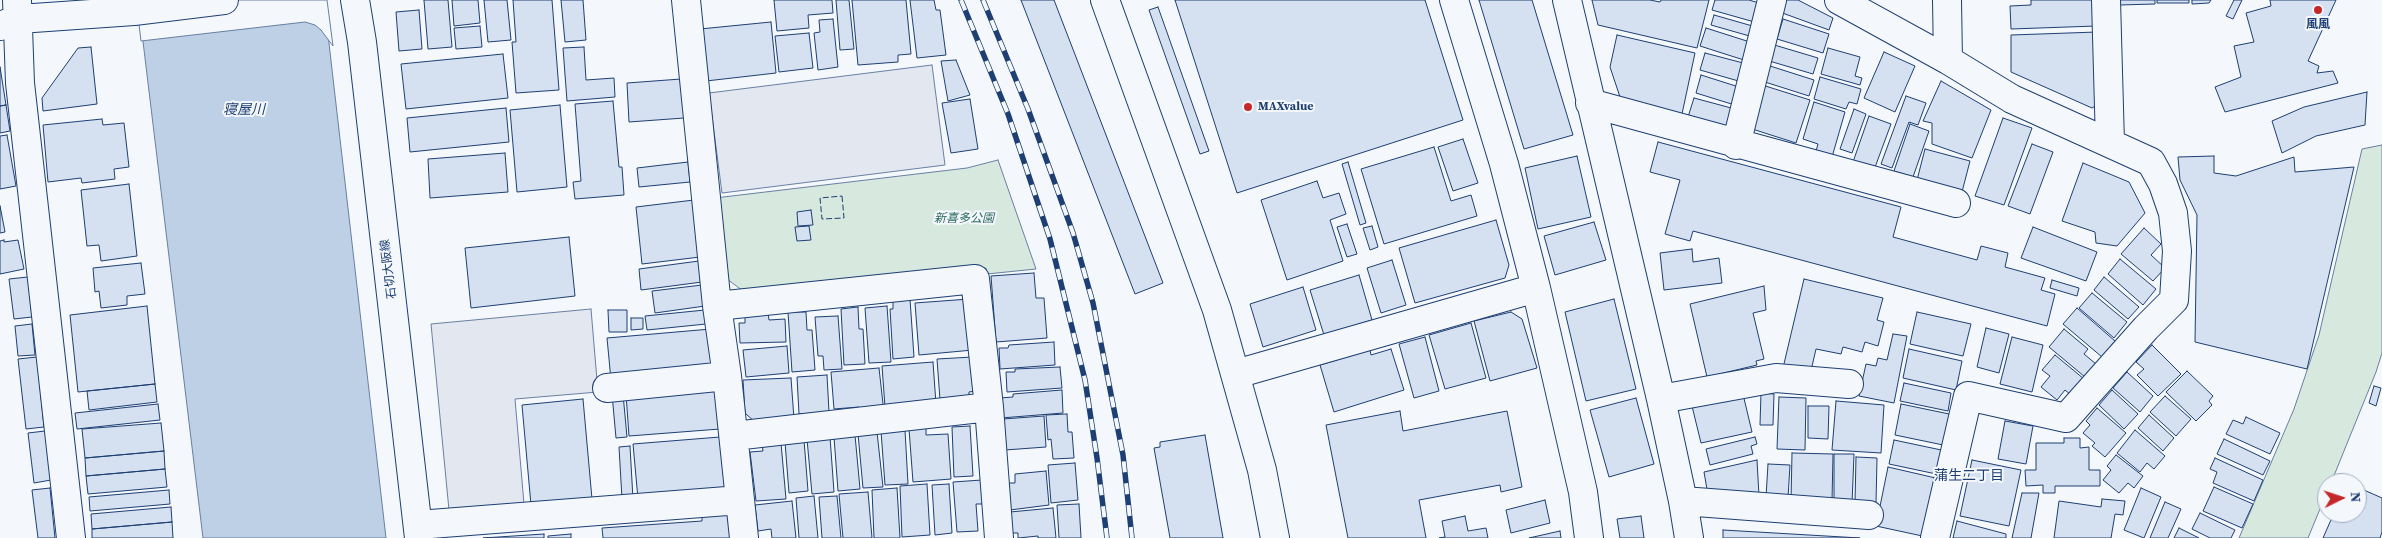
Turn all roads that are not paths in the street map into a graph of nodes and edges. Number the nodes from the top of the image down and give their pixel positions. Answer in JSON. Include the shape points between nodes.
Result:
{"nodes":[{"id":1,"x":224,"y":0,"type":"edge"},
{"id":2,"x":355,"y":0,"type":"edge"},
{"id":3,"x":686,"y":0,"type":"edge"},
{"id":4,"x":1105,"y":0,"type":"edge"},
{"id":5,"x":1454,"y":0,"type":"edge"},
{"id":6,"x":1567,"y":0,"type":"edge"},
{"id":7,"x":1772,"y":0,"type":"edge"},
{"id":8,"x":1839,"y":0,"type":"edge"},
{"id":9,"x":1947,"y":0,"type":"edge"},
{"id":10,"x":2106,"y":0,"type":"edge"},
{"id":11,"x":12,"y":15,"type":"edge"},
{"id":12,"x":1948,"y":60,"type":"junction"},
{"id":13,"x":1590,"y":104,"type":"junction"},
{"id":14,"x":2110,"y":143,"type":"junction"},
{"id":15,"x":1736,"y":144,"type":"junction"},
{"id":16,"x":1956,"y":203,"type":"dead end"},
{"id":17,"x":1536,"y":288,"type":"junction"},
{"id":18,"x":716,"y":306,"type":"junction"},
{"id":19,"x":1236,"y":374,"type":"junction"},
{"id":20,"x":727,"y":376,"type":"junction"},
{"id":21,"x":1849,"y":384,"type":"dead end"},
{"id":22,"x":607,"y":388,"type":"dead end"},
{"id":23,"x":1660,"y":399,"type":"junction"},
{"id":24,"x":990,"y":407,"type":"junction"},
{"id":25,"x":734,"y":436,"type":"junction"},
{"id":26,"x":740,"y":500,"type":"junction"},
{"id":27,"x":1683,"y":501,"type":"junction"},
{"id":28,"x":1869,"y":515,"type":"dead end"},
{"id":29,"x":419,"y":532,"type":"edge"},
{"id":30,"x":71,"y":538,"type":"edge"},
{"id":31,"x":744,"y":538,"type":"edge"},
{"id":32,"x":999,"y":538,"type":"edge"},
{"id":33,"x":1275,"y":538,"type":"edge"},
{"id":34,"x":1590,"y":538,"type":"edge"},
{"id":35,"x":1689,"y":538,"type":"edge"},
{"id":36,"x":1935,"y":538,"type":"edge"}],
"edges":[{"from":1,"to":11,"type":"street","via":[[134,11]]},
{"from":2,"to":29,"type":"street","name":"石切大阪線"},
{"from":3,"to":18,"type":"street"},
{"from":4,"to":19,"type":"street","via":[[1217,310]]},
{"from":5,"to":17,"type":"street","via":[[1504,164]]},
{"from":6,"to":13,"type":"street"},
{"from":7,"to":15,"type":"street"},
{"from":8,"to":12,"type":"street"},
{"from":9,"to":12,"type":"street"},
{"from":10,"to":14,"type":"street"},
{"from":11,"to":30,"type":"street"},
{"from":12,"to":14,"type":"street","via":[[2012,99]]},
{"from":13,"to":15,"type":"street"},
{"from":13,"to":23,"type":"street"},
{"from":14,"to":36,"type":"street","via":[[2151,162],[2163,184],[2173,213],[2177,251],[2174,300],[2066,418],[1968,396]]},
{"from":15,"to":16,"type":"street"},
{"from":17,"to":19,"type":"street"},
{"from":17,"to":34,"type":"street","via":[[1583,492]]},
{"from":18,"to":20,"type":"street"},
{"from":18,"to":24,"type":"street","via":[[974,280]]},
{"from":19,"to":33,"type":"street","via":[[1262,470]]},
{"from":20,"to":22,"type":"street"},
{"from":20,"to":25,"type":"street"},
{"from":21,"to":23,"type":"street","via":[[1776,378]]},
{"from":23,"to":27,"type":"street"},
{"from":24,"to":25,"type":"street"},
{"from":24,"to":32,"type":"street"},
{"from":25,"to":26,"type":"street"},
{"from":26,"to":29,"type":"street"},
{"from":26,"to":31,"type":"street"},
{"from":27,"to":28,"type":"street"},
{"from":27,"to":35,"type":"street"}]}
